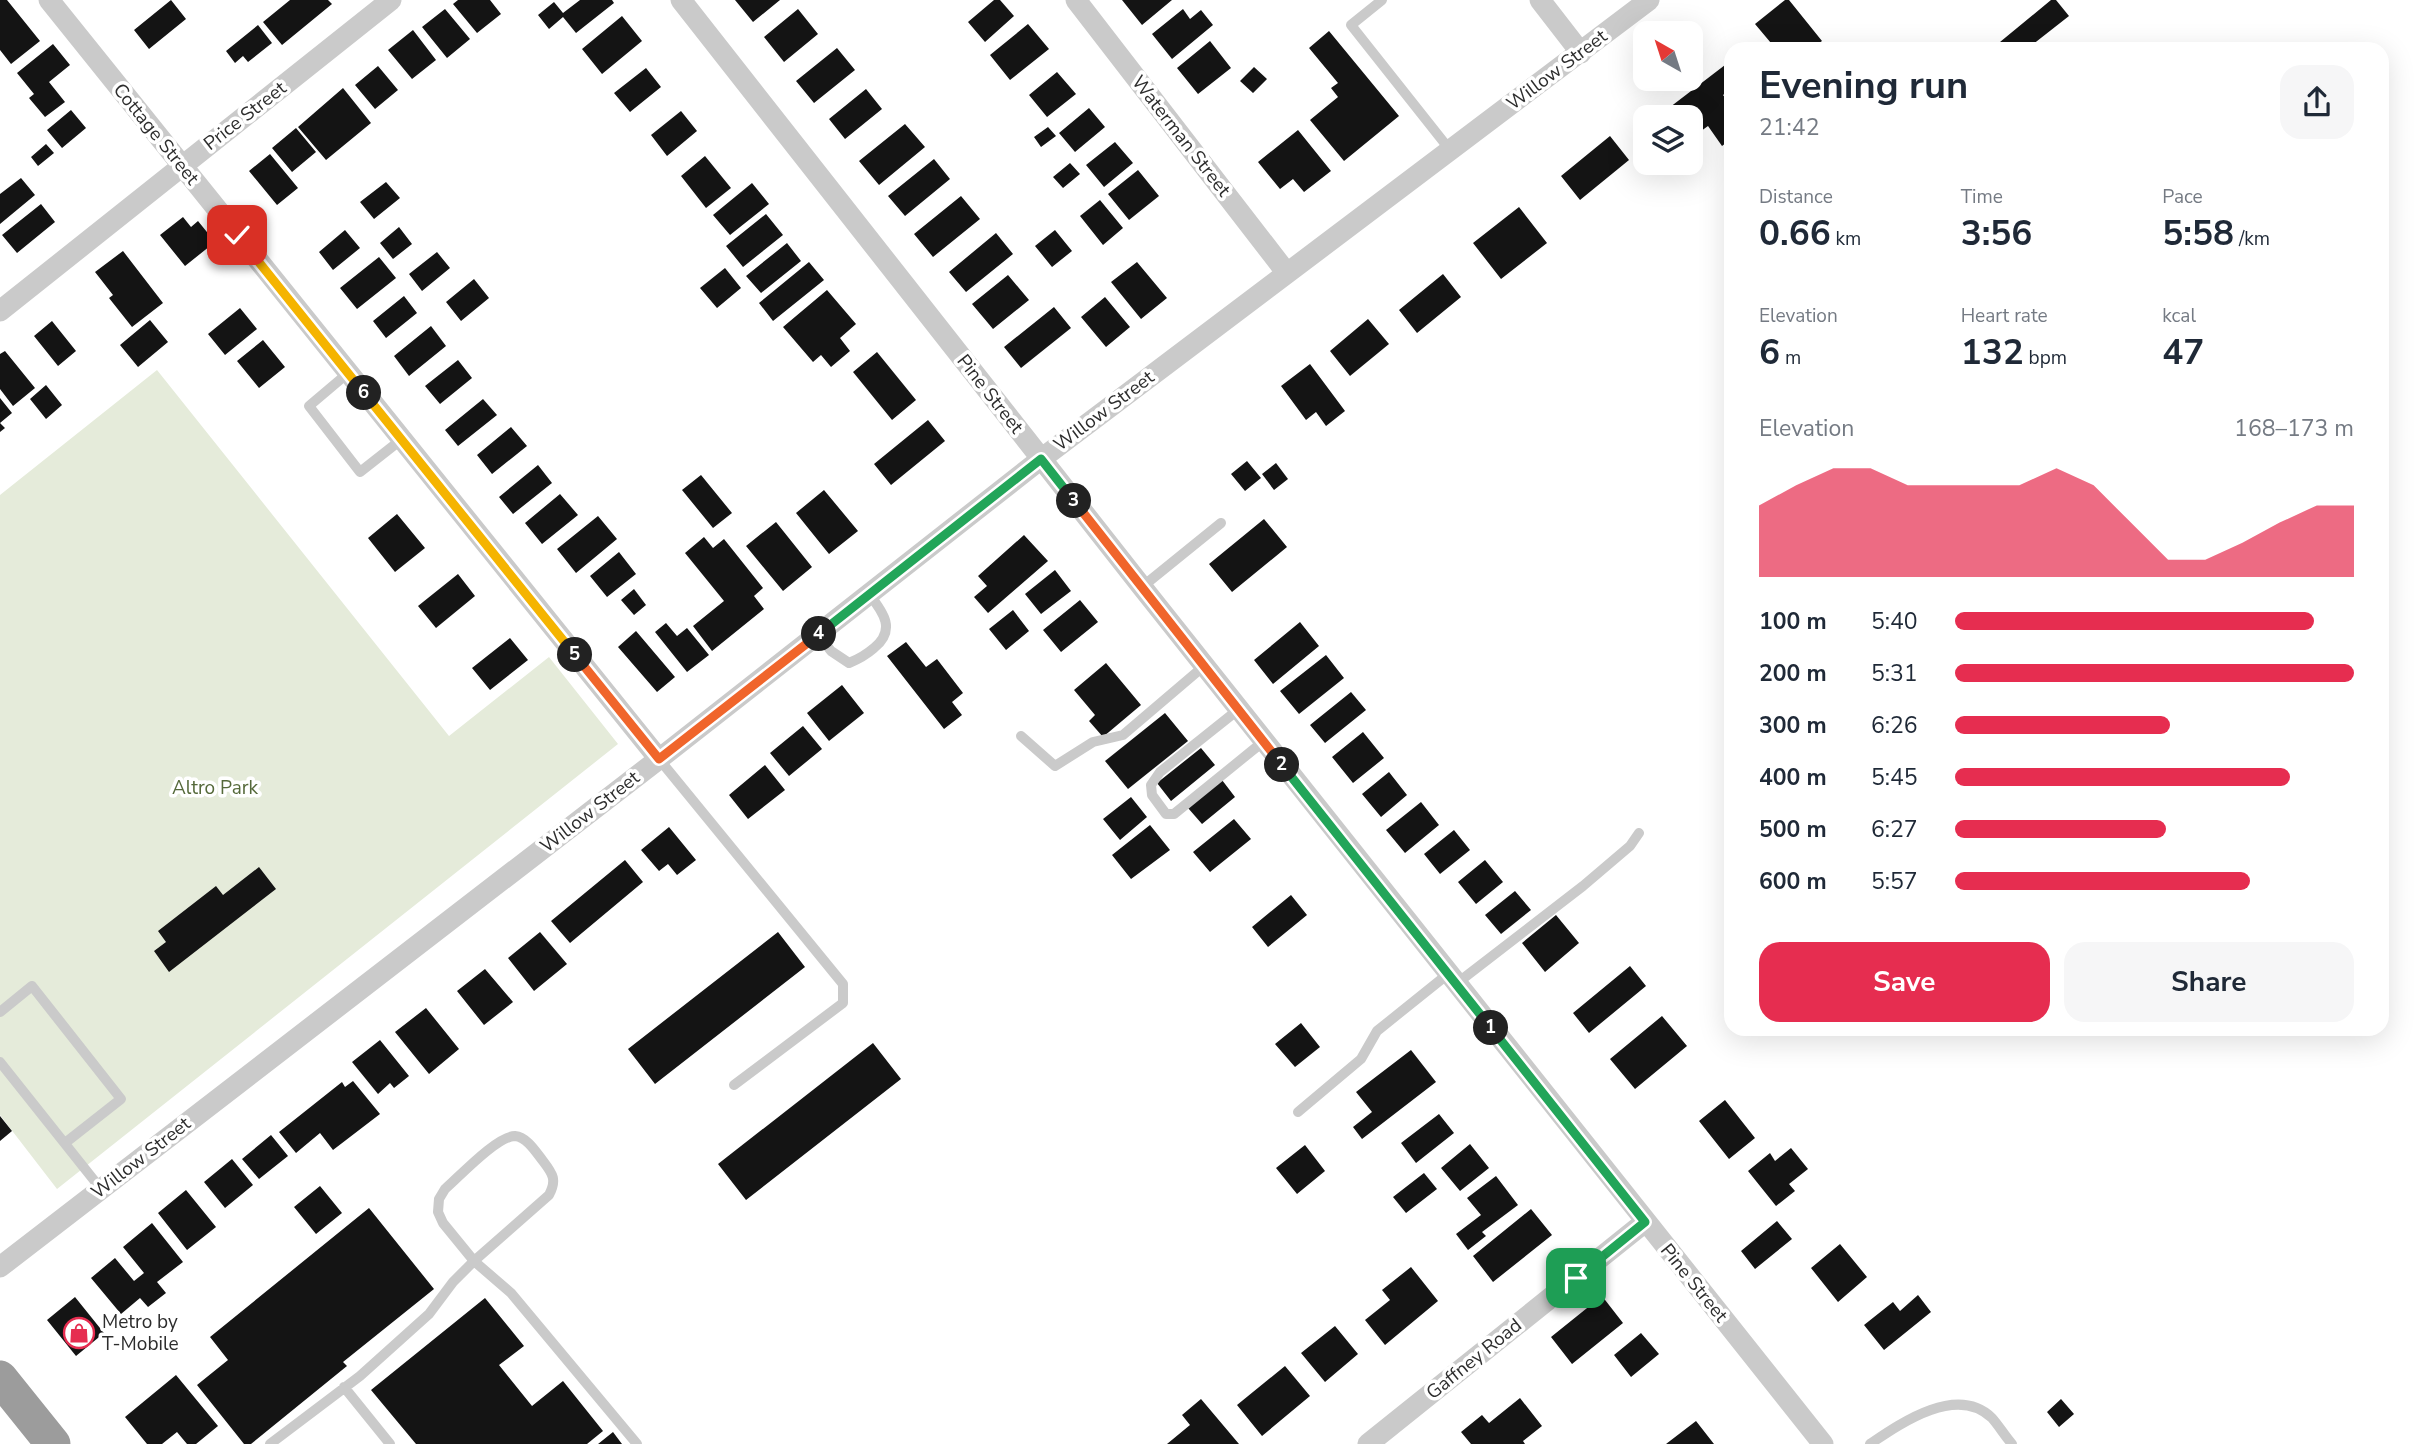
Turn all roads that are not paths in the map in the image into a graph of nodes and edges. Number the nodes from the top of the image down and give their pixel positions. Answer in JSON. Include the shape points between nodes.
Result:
{"nodes":[{"id":1,"x":49,"y":0,"type":"edge"},
{"id":2,"x":681,"y":0,"type":"edge"},
{"id":3,"x":1076,"y":0,"type":"edge"},
{"id":4,"x":1382,"y":0,"type":"edge"},
{"id":5,"x":1540,"y":0,"type":"edge"},
{"id":6,"x":1649,"y":0,"type":"edge"},
{"id":7,"x":386,"y":2,"type":"edge"},
{"id":8,"x":1581,"y":53,"type":"junction"},
{"id":9,"x":1450,"y":150,"type":"junction"},
{"id":10,"x":182,"y":166,"type":"junction"},
{"id":11,"x":1286,"y":272,"type":"junction"},
{"id":12,"x":3,"y":302,"type":"edge"},
{"id":13,"x":348,"y":373,"type":"junction"},
{"id":14,"x":402,"y":439,"type":"junction"},
{"id":15,"x":1041,"y":459,"type":"junction"},
{"id":16,"x":1221,"y":523,"type":"dead end"},
{"id":17,"x":1142,"y":587,"type":"junction"},
{"id":18,"x":869,"y":594,"type":"junction"},
{"id":19,"x":818,"y":634,"type":"junction"},
{"id":20,"x":1205,"y":666,"type":"junction"},
{"id":21,"x":1239,"y":709,"type":"junction"},
{"id":22,"x":1021,"y":736,"type":"dead end"},
{"id":23,"x":1264,"y":741,"type":"junction"},
{"id":24,"x":659,"y":759,"type":"junction"},
{"id":25,"x":1639,"y":833,"type":"dead end"},
{"id":26,"x":1452,"y":979,"type":"junction"},
{"id":27,"x":0,"y":1012,"type":"edge"},
{"id":28,"x":0,"y":1062,"type":"edge"},
{"id":29,"x":734,"y":1085,"type":"dead end"},
{"id":30,"x":1298,"y":1112,"type":"dead end"},
{"id":31,"x":65,"y":1143,"type":"junction"},
{"id":32,"x":101,"y":1189,"type":"junction"},
{"id":33,"x":1645,"y":1222,"type":"junction"},
{"id":34,"x":474,"y":1261,"type":"junction"},
{"id":35,"x":0,"y":1267,"type":"edge"},
{"id":36,"x":0,"y":1378,"type":"edge"},
{"id":37,"x":344,"y":1387,"type":"junction"},
{"id":38,"x":53,"y":1444,"type":"edge"},
{"id":39,"x":270,"y":1444,"type":"edge"},
{"id":40,"x":390,"y":1444,"type":"edge"},
{"id":41,"x":638,"y":1444,"type":"edge"},
{"id":42,"x":1368,"y":1444,"type":"edge"},
{"id":43,"x":1823,"y":1444,"type":"edge"},
{"id":44,"x":1870,"y":1444,"type":"edge"},
{"id":45,"x":2012,"y":1444,"type":"edge"}],
"edges":[{"from":1,"to":10,"type":"street","name":"Cottage Street"},
{"from":2,"to":15,"type":"street","name":"Pine Street"},
{"from":3,"to":11,"type":"street","name":"Waterman Street"},
{"from":4,"to":9,"type":"lane","via":[[1351,26]]},
{"from":5,"to":8,"type":"street"},
{"from":6,"to":8,"type":"street","name":"Willow Street"},
{"from":7,"to":10,"type":"street","name":"Price Street"},
{"from":8,"to":9,"type":"street","name":"Willow Street"},
{"from":9,"to":11,"type":"street","name":"Willow Street"},
{"from":10,"to":12,"type":"street","name":"Price Street"},
{"from":10,"to":13,"type":"street","name":"Cottage Street"},
{"from":11,"to":15,"type":"street","name":"Willow Street"},
{"from":13,"to":14,"type":"street","name":"Cottage Street"},
{"from":13,"to":14,"type":"lane","via":[[309,406],[360,472]]},
{"from":14,"to":24,"type":"street","name":"Cottage Street"},
{"from":15,"to":17,"type":"street","name":"Pine Street"},
{"from":15,"to":18,"type":"street","name":"Willow Street"},
{"from":16,"to":17,"type":"lane"},
{"from":17,"to":20,"type":"street","name":"Pine Street"},
{"from":18,"to":19,"type":"street","name":"Willow Street"},
{"from":18,"to":19,"type":"lane","via":[[882,611],[887,631],[860,659],[849,663],[831,651]]},
{"from":19,"to":24,"type":"street","name":"Willow Street"},
{"from":20,"to":21,"type":"street","name":"Pine Street"},
{"from":20,"to":22,"type":"lane","via":[[1124,735],[1093,742],[1055,766]]},
{"from":21,"to":23,"type":"street","name":"Pine Street"},
{"from":21,"to":23,"type":"lane","via":[[1160,772],[1151,785],[1152,795],[1166,814],[1174,814]]},
{"from":23,"to":26,"type":"street","name":"Pine Street"},
{"from":24,"to":29,"type":"lane","via":[[844,984],[843,1003]]},
{"from":24,"to":32,"type":"street","name":"Willow Street"},
{"from":25,"to":26,"type":"lane","via":[[1583,886]]},
{"from":26,"to":30,"type":"lane","via":[[1377,1031],[1361,1059]]},
{"from":26,"to":33,"type":"street","name":"Pine Street"},
{"from":27,"to":31,"type":"lane","via":[[32,986],[121,1099]]},
{"from":28,"to":31,"type":"lane"},
{"from":31,"to":32,"type":"lane"},
{"from":32,"to":35,"type":"street","name":"Willow Street"},
{"from":33,"to":42,"type":"street","name":"Gaffney Road"},
{"from":33,"to":43,"type":"street","name":"Pine Street"},
{"from":34,"to":34,"type":"lane","via":[[549,1195],[555,1184],[528,1142],[516,1136],[502,1139],[439,1199],[443,1223]]},
{"from":34,"to":37,"type":"lane","via":[[429,1314]]},
{"from":34,"to":41,"type":"lane","via":[[511,1293]]},
{"from":36,"to":38,"type":"highway"},
{"from":37,"to":39,"type":"lane"},
{"from":37,"to":40,"type":"lane"},
{"from":44,"to":45,"type":"lane","via":[[1933,1408],[1965,1404],[1990,1416]]}]}
